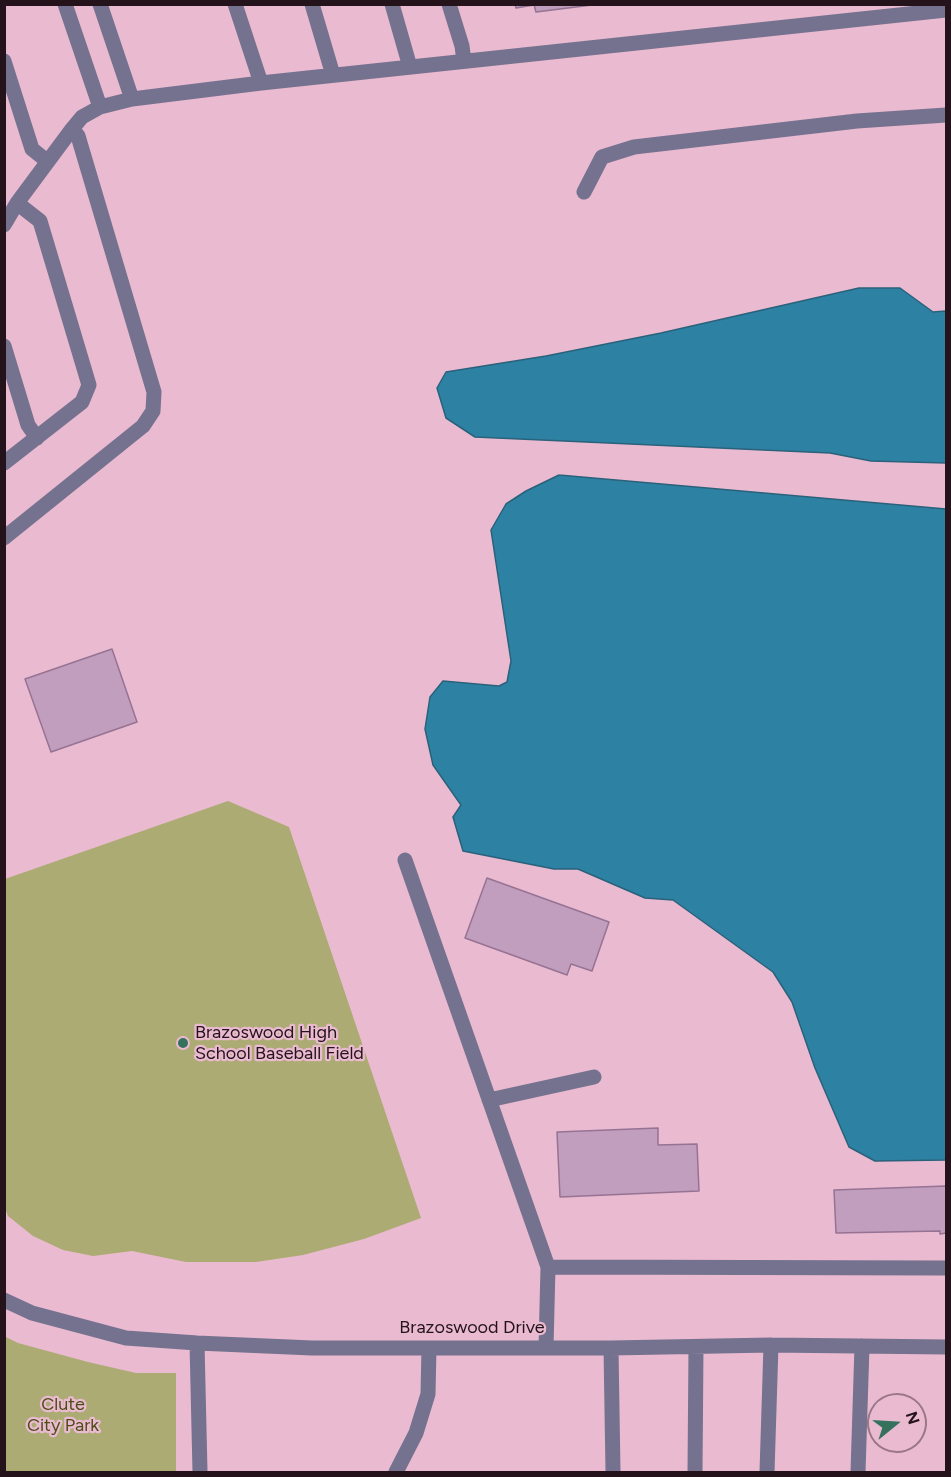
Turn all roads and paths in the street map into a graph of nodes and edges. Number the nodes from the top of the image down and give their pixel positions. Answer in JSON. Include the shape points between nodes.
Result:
{"nodes":[{"id":1,"x":65,"y":4,"type":"edge"},
{"id":2,"x":100,"y":4,"type":"edge"},
{"id":3,"x":235,"y":4,"type":"edge"},
{"id":4,"x":312,"y":4,"type":"edge"},
{"id":5,"x":392,"y":4,"type":"edge"},
{"id":6,"x":449,"y":4,"type":"edge"},
{"id":7,"x":946,"y":10,"type":"edge"},
{"id":8,"x":4,"y":61,"type":"edge"},
{"id":9,"x":464,"y":61,"type":"junction"},
{"id":10,"x":410,"y":67,"type":"junction"},
{"id":11,"x":333,"y":75,"type":"junction"},
{"id":12,"x":261,"y":83,"type":"junction"},
{"id":13,"x":132,"y":99,"type":"junction"},
{"id":14,"x":100,"y":107,"type":"junction"},
{"id":15,"x":946,"y":116,"type":"edge"},
{"id":16,"x":72,"y":129,"type":"junction"},
{"id":17,"x":47,"y":161,"type":"junction"},
{"id":18,"x":584,"y":192,"type":"dead end"},
{"id":19,"x":17,"y":203,"type":"junction"},
{"id":20,"x":4,"y":225,"type":"edge"},
{"id":21,"x":4,"y":346,"type":"edge"},
{"id":22,"x":37,"y":438,"type":"junction"},
{"id":23,"x":4,"y":464,"type":"edge"},
{"id":24,"x":4,"y":538,"type":"edge"},
{"id":25,"x":405,"y":860,"type":"dead end"},
{"id":26,"x":594,"y":1077,"type":"dead end"},
{"id":27,"x":489,"y":1100,"type":"junction"},
{"id":28,"x":548,"y":1267,"type":"junction"},
{"id":29,"x":946,"y":1268,"type":"edge"},
{"id":30,"x":4,"y":1300,"type":"edge"},
{"id":31,"x":197,"y":1343,"type":"junction"},
{"id":32,"x":771,"y":1345,"type":"junction"},
{"id":33,"x":862,"y":1346,"type":"junction"},
{"id":34,"x":696,"y":1347,"type":"junction"},
{"id":35,"x":946,"y":1347,"type":"edge"},
{"id":36,"x":429,"y":1348,"type":"junction"},
{"id":37,"x":546,"y":1348,"type":"junction"},
{"id":38,"x":611,"y":1348,"type":"junction"},
{"id":39,"x":200,"y":1473,"type":"edge"},
{"id":40,"x":396,"y":1473,"type":"edge"},
{"id":41,"x":613,"y":1473,"type":"edge"},
{"id":42,"x":695,"y":1473,"type":"edge"},
{"id":43,"x":767,"y":1473,"type":"edge"},
{"id":44,"x":858,"y":1473,"type":"edge"}],
"edges":[{"from":1,"to":14,"type":"street"},
{"from":2,"to":13,"type":"street"},
{"from":3,"to":12,"type":"street"},
{"from":4,"to":11,"type":"street"},
{"from":5,"to":10,"type":"street"},
{"from":6,"to":9,"type":"street"},
{"from":7,"to":9,"type":"street"},
{"from":8,"to":17,"type":"street","via":[[32,149]]},
{"from":9,"to":10,"type":"street"},
{"from":10,"to":11,"type":"street"},
{"from":11,"to":12,"type":"street"},
{"from":12,"to":13,"type":"street"},
{"from":13,"to":14,"type":"street"},
{"from":14,"to":16,"type":"street","via":[[82,117]]},
{"from":15,"to":18,"type":"street","via":[[857,121],[634,147],[603,157]]},
{"from":16,"to":17,"type":"street"},
{"from":16,"to":24,"type":"street","via":[[78,136],[151,381],[153,411],[143,426]]},
{"from":17,"to":19,"type":"street"},
{"from":19,"to":20,"type":"street"},
{"from":19,"to":22,"type":"street","via":[[40,221],[90,385],[82,402]]},
{"from":21,"to":22,"type":"street","via":[[28,425]]},
{"from":22,"to":23,"type":"street"},
{"from":25,"to":27,"type":"street"},
{"from":26,"to":27,"type":"street"},
{"from":27,"to":28,"type":"street"},
{"from":28,"to":29,"type":"street"},
{"from":28,"to":37,"type":"street"},
{"from":30,"to":31,"type":"street","name":"Brazoswood Drive","via":[[32,1313],[126,1338]]},
{"from":31,"to":36,"type":"street","name":"Brazoswood Drive"},
{"from":31,"to":39,"type":"street"},
{"from":32,"to":33,"type":"street","name":"Brazoswood Drive"},
{"from":32,"to":34,"type":"street","name":"Brazoswood Drive"},
{"from":32,"to":43,"type":"street"},
{"from":33,"to":35,"type":"street","name":"Brazoswood Drive"},
{"from":33,"to":44,"type":"street"},
{"from":34,"to":38,"type":"street","name":"Brazoswood Drive"},
{"from":34,"to":42,"type":"street"},
{"from":36,"to":37,"type":"street","name":"Brazoswood Drive"},
{"from":36,"to":40,"type":"street","via":[[428,1394],[416,1432]]},
{"from":37,"to":38,"type":"street","name":"Brazoswood Drive"},
{"from":38,"to":41,"type":"street"}]}
